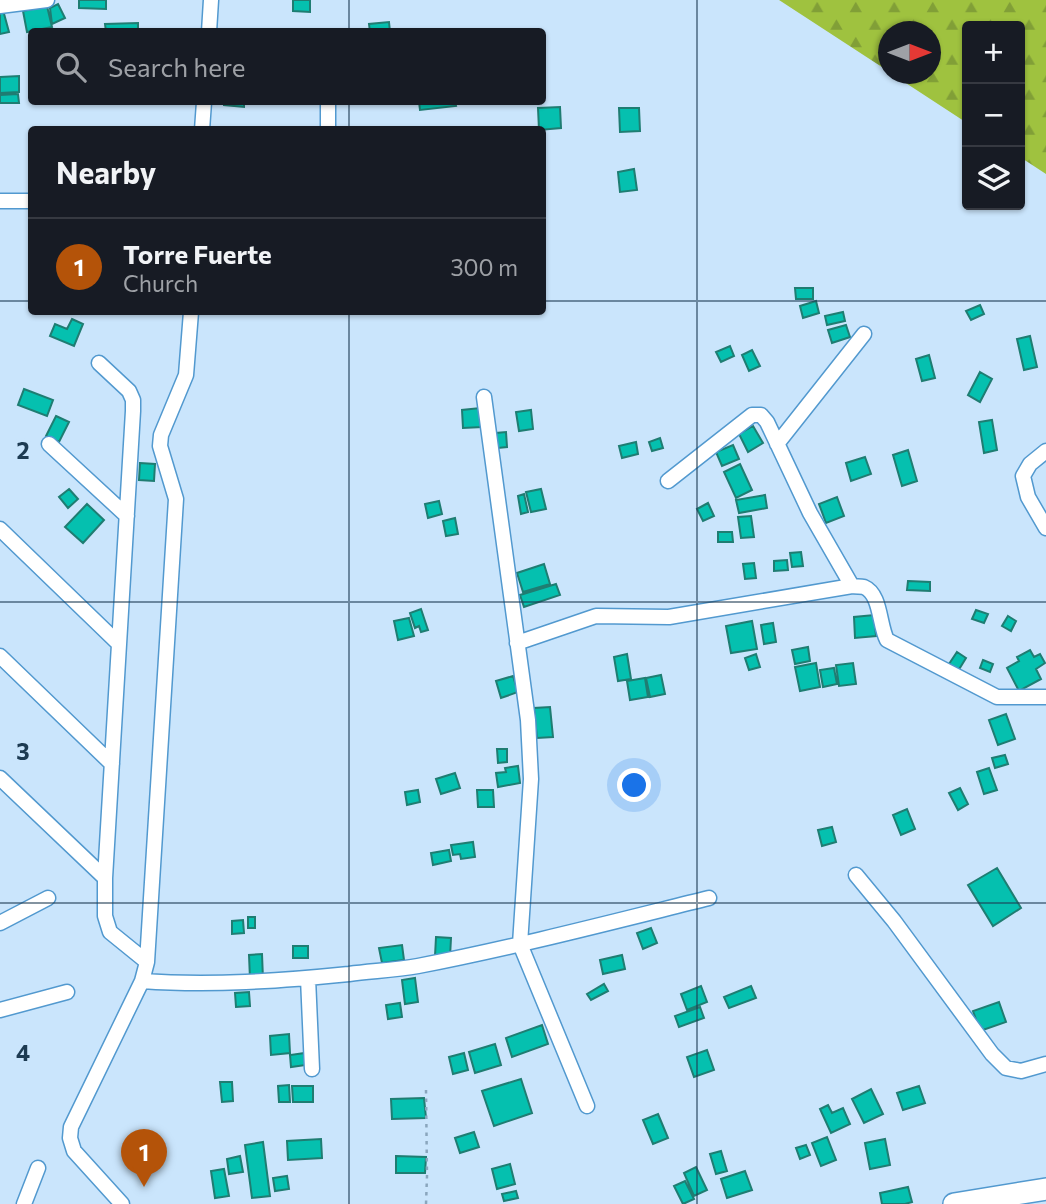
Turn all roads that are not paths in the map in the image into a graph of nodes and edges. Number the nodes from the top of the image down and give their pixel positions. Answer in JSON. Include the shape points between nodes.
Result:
{"nodes":[{"id":1,"x":47,"y":0,"type":"edge"},
{"id":2,"x":211,"y":0,"type":"edge"},
{"id":3,"x":0,"y":6,"type":"edge"},
{"id":4,"x":209,"y":28,"type":"edge"},
{"id":5,"x":204,"y":105,"type":"edge"},
{"id":6,"x":328,"y":105,"type":"edge"},
{"id":7,"x":202,"y":126,"type":"edge"},
{"id":8,"x":328,"y":126,"type":"edge"},
{"id":9,"x":0,"y":201,"type":"edge"},
{"id":10,"x":28,"y":201,"type":"edge"},
{"id":11,"x":191,"y":315,"type":"edge"},
{"id":12,"x":864,"y":334,"type":"dead end"},
{"id":13,"x":99,"y":363,"type":"dead end"},
{"id":14,"x":484,"y":397,"type":"dead end"},
{"id":15,"x":49,"y":444,"type":"dead end"},
{"id":16,"x":777,"y":444,"type":"junction"},
{"id":17,"x":1046,"y":451,"type":"edge"},
{"id":18,"x":668,"y":481,"type":"dead end"},
{"id":19,"x":127,"y":516,"type":"junction"},
{"id":20,"x":1046,"y":528,"type":"edge"},
{"id":21,"x":0,"y":529,"type":"edge"},
{"id":22,"x":852,"y":586,"type":"junction"},
{"id":23,"x":517,"y":643,"type":"junction"},
{"id":24,"x":119,"y":644,"type":"junction"},
{"id":25,"x":0,"y":656,"type":"edge"},
{"id":26,"x":1046,"y":696,"type":"edge"},
{"id":27,"x":112,"y":764,"type":"junction"},
{"id":28,"x":0,"y":778,"type":"edge"},
{"id":29,"x":856,"y":875,"type":"dead end"},
{"id":30,"x":105,"y":878,"type":"junction"},
{"id":31,"x":48,"y":898,"type":"dead end"},
{"id":32,"x":709,"y":898,"type":"dead end"},
{"id":33,"x":0,"y":923,"type":"edge"},
{"id":34,"x":520,"y":944,"type":"junction"},
{"id":35,"x":147,"y":962,"type":"junction"},
{"id":36,"x":308,"y":978,"type":"junction"},
{"id":37,"x":142,"y":981,"type":"junction"},
{"id":38,"x":67,"y":992,"type":"dead end"},
{"id":39,"x":0,"y":1010,"type":"edge"},
{"id":40,"x":1046,"y":1064,"type":"edge"},
{"id":41,"x":312,"y":1069,"type":"dead end"},
{"id":42,"x":587,"y":1106,"type":"dead end"},
{"id":43,"x":38,"y":1168,"type":"dead end"},
{"id":44,"x":1046,"y":1189,"type":"edge"},
{"id":45,"x":24,"y":1204,"type":"edge"},
{"id":46,"x":122,"y":1204,"type":"edge"},
{"id":47,"x":954,"y":1204,"type":"edge"}],
"edges":[{"from":1,"to":3,"type":"street"},
{"from":2,"to":4,"type":"street"},
{"from":5,"to":7,"type":"street"},
{"from":6,"to":8,"type":"street"},
{"from":9,"to":10,"type":"street"},
{"from":11,"to":35,"type":"street","via":[[186,375],[160,446],[176,499]]},
{"from":12,"to":16,"type":"street"},
{"from":13,"to":19,"type":"street","via":[[133,400]]},
{"from":14,"to":23,"type":"street"},
{"from":15,"to":19,"type":"street"},
{"from":16,"to":18,"type":"street","via":[[761,415],[752,415]]},
{"from":16,"to":22,"type":"street"},
{"from":17,"to":20,"type":"street","via":[[1023,477],[1028,497]]},
{"from":19,"to":24,"type":"street"},
{"from":21,"to":24,"type":"street"},
{"from":22,"to":23,"type":"street","via":[[669,617],[596,616]]},
{"from":22,"to":26,"type":"street","via":[[873,594],[887,640],[998,697]]},
{"from":23,"to":34,"type":"street","via":[[531,779]]},
{"from":24,"to":27,"type":"street"},
{"from":25,"to":27,"type":"street"},
{"from":27,"to":30,"type":"street"},
{"from":28,"to":30,"type":"street"},
{"from":29,"to":40,"type":"street","via":[[1006,1068]]},
{"from":30,"to":35,"type":"street","via":[[105,916],[110,932]]},
{"from":31,"to":33,"type":"street"},
{"from":32,"to":34,"type":"street"},
{"from":34,"to":36,"type":"street","via":[[415,966]]},
{"from":34,"to":42,"type":"street"},
{"from":35,"to":37,"type":"street"},
{"from":36,"to":37,"type":"street","via":[[234,983]]},
{"from":36,"to":41,"type":"street"},
{"from":37,"to":46,"type":"street","via":[[71,1127],[70,1138],[74,1151]]},
{"from":38,"to":39,"type":"street"},
{"from":43,"to":45,"type":"street"},
{"from":44,"to":47,"type":"main road"}]}
